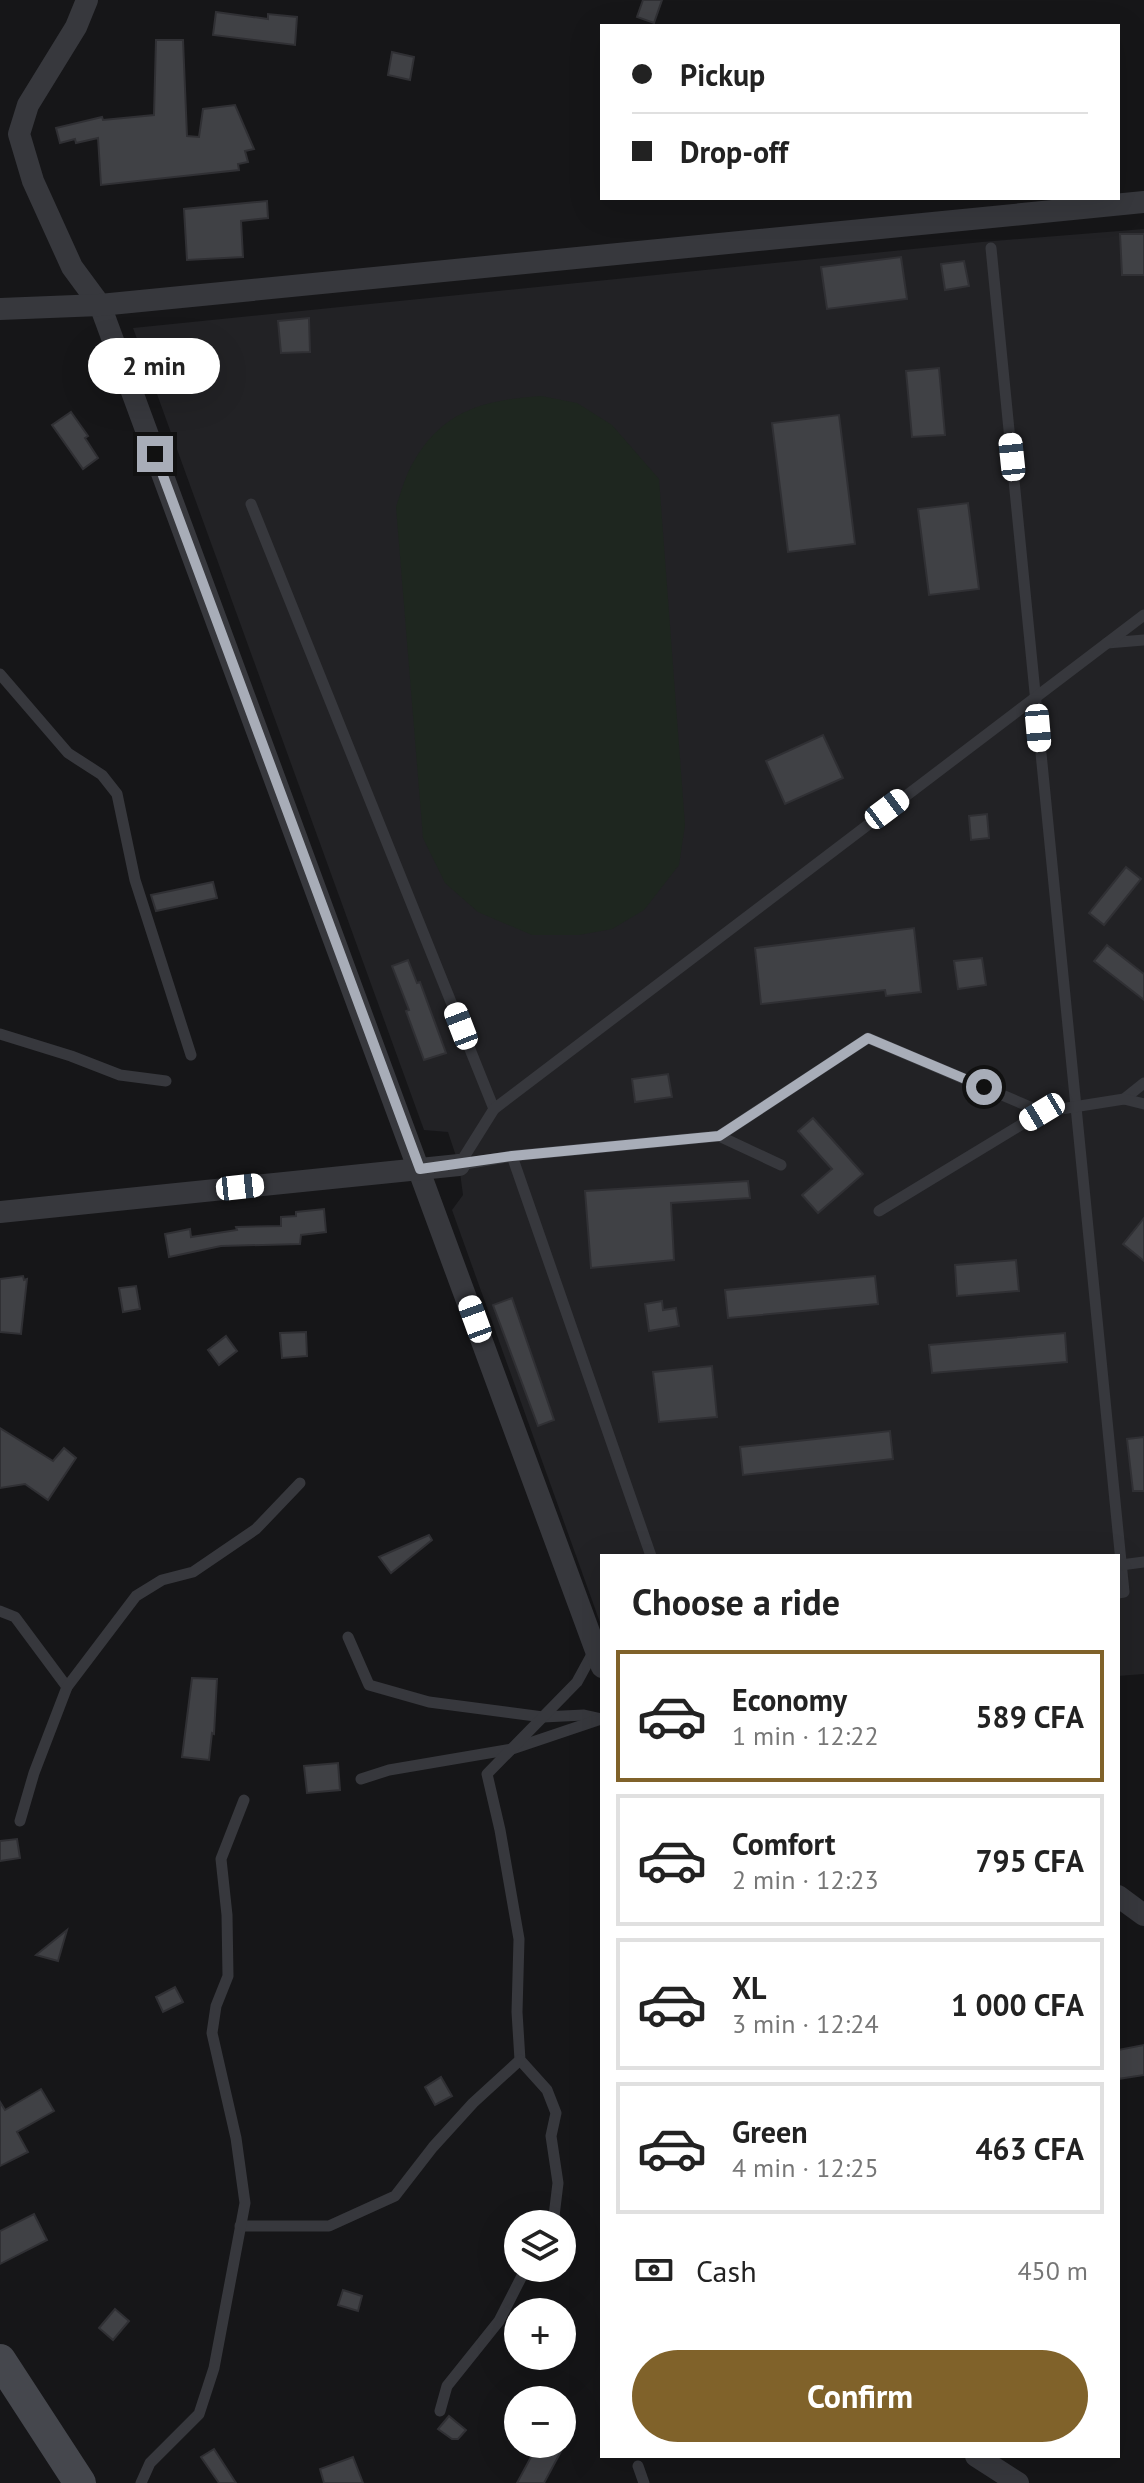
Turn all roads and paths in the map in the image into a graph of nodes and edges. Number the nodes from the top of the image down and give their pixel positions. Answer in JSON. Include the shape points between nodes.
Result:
{"nodes":[{"id":1,"x":87,"y":0,"type":"edge"},
{"id":2,"x":1144,"y":202,"type":"edge"},
{"id":3,"x":991,"y":248,"type":"dead end"},
{"id":4,"x":100,"y":305,"type":"junction"},
{"id":5,"x":0,"y":309,"type":"edge"},
{"id":6,"x":251,"y":504,"type":"dead end"},
{"id":7,"x":1144,"y":615,"type":"edge"},
{"id":8,"x":1144,"y":640,"type":"edge"},
{"id":9,"x":1106,"y":643,"type":"junction"},
{"id":10,"x":1,"y":676,"type":"edge"},
{"id":11,"x":1035,"y":697,"type":"junction"},
{"id":12,"x":0,"y":1034,"type":"edge"},
{"id":13,"x":191,"y":1055,"type":"dead end"},
{"id":14,"x":166,"y":1081,"type":"dead end"},
{"id":15,"x":1144,"y":1083,"type":"edge"},
{"id":16,"x":1124,"y":1099,"type":"junction"},
{"id":17,"x":1144,"y":1104,"type":"edge"},
{"id":18,"x":1075,"y":1108,"type":"junction"},
{"id":19,"x":494,"y":1109,"type":"junction"},
{"id":20,"x":1042,"y":1112,"type":"junction"},
{"id":21,"x":719,"y":1136,"type":"junction"},
{"id":22,"x":512,"y":1156,"type":"junction"},
{"id":23,"x":459,"y":1165,"type":"junction"},
{"id":24,"x":781,"y":1165,"type":"dead end"},
{"id":25,"x":420,"y":1169,"type":"junction"},
{"id":26,"x":879,"y":1211,"type":"dead end"},
{"id":27,"x":0,"y":1212,"type":"edge"},
{"id":28,"x":300,"y":1483,"type":"dead end"},
{"id":29,"x":650,"y":1554,"type":"edge"},
{"id":30,"x":1120,"y":1554,"type":"edge"},
{"id":31,"x":1120,"y":1555,"type":"edge"},
{"id":32,"x":1144,"y":1562,"type":"edge"},
{"id":33,"x":1121,"y":1565,"type":"junction"},
{"id":34,"x":1120,"y":1593,"type":"edge"},
{"id":35,"x":0,"y":1611,"type":"edge"},
{"id":36,"x":348,"y":1637,"type":"dead end"},
{"id":37,"x":599,"y":1657,"type":"edge"},
{"id":38,"x":67,"y":1687,"type":"junction"},
{"id":39,"x":543,"y":1717,"type":"junction"},
{"id":40,"x":600,"y":1719,"type":"edge"},
{"id":41,"x":600,"y":1720,"type":"edge"},
{"id":42,"x":512,"y":1749,"type":"junction"},
{"id":43,"x":361,"y":1779,"type":"dead end"},
{"id":44,"x":244,"y":1800,"type":"dead end"},
{"id":45,"x":20,"y":1821,"type":"dead end"},
{"id":46,"x":1120,"y":1897,"type":"edge"},
{"id":47,"x":1144,"y":1915,"type":"edge"},
{"id":48,"x":520,"y":2060,"type":"junction"},
{"id":49,"x":555,"y":2210,"type":"edge"},
{"id":50,"x":240,"y":2226,"type":"junction"},
{"id":51,"x":519,"y":2282,"type":"edge"},
{"id":52,"x":0,"y":2360,"type":"edge"},
{"id":53,"x":440,"y":2411,"type":"dead end"},
{"id":54,"x":979,"y":2458,"type":"edge"},
{"id":55,"x":638,"y":2466,"type":"dead end"},
{"id":56,"x":80,"y":2483,"type":"edge"},
{"id":57,"x":141,"y":2483,"type":"edge"},
{"id":58,"x":644,"y":2483,"type":"edge"},
{"id":59,"x":1018,"y":2483,"type":"edge"}],
"edges":[{"from":1,"to":4,"type":"street","via":[[28,105],[19,134],[33,181],[72,267]]},
{"from":2,"to":4,"type":"street"},
{"from":3,"to":11,"type":"lane"},
{"from":4,"to":5,"type":"street"},
{"from":4,"to":25,"type":"street"},
{"from":6,"to":19,"type":"lane"},
{"from":7,"to":9,"type":"lane"},
{"from":8,"to":9,"type":"lane"},
{"from":9,"to":11,"type":"lane"},
{"from":10,"to":13,"type":"lane","via":[[68,753],[102,775],[117,794],[135,880]]},
{"from":11,"to":18,"type":"lane"},
{"from":11,"to":19,"type":"lane"},
{"from":12,"to":14,"type":"lane","via":[[120,1075]]},
{"from":15,"to":16,"type":"lane"},
{"from":16,"to":17,"type":"lane"},
{"from":16,"to":18,"type":"lane"},
{"from":18,"to":20,"type":"lane"},
{"from":18,"to":30,"type":"lane"},
{"from":19,"to":23,"type":"lane"},
{"from":20,"to":21,"type":"lane","via":[[868,1038]]},
{"from":20,"to":26,"type":"lane"},
{"from":21,"to":22,"type":"lane"},
{"from":21,"to":24,"type":"lane"},
{"from":22,"to":23,"type":"lane"},
{"from":22,"to":29,"type":"lane"},
{"from":23,"to":25,"type":"street"},
{"from":25,"to":27,"type":"street"},
{"from":25,"to":37,"type":"street"},
{"from":28,"to":38,"type":"lane","via":[[256,1529],[193,1572],[162,1580],[136,1596]]},
{"from":31,"to":33,"type":"lane"},
{"from":32,"to":33,"type":"lane"},
{"from":33,"to":34,"type":"lane"},
{"from":35,"to":38,"type":"lane","via":[[15,1617]]},
{"from":36,"to":39,"type":"lane","via":[[369,1685],[429,1702]]},
{"from":37,"to":39,"type":"lane"},
{"from":38,"to":45,"type":"lane"},
{"from":39,"to":40,"type":"lane"},
{"from":39,"to":42,"type":"lane"},
{"from":41,"to":42,"type":"lane"},
{"from":42,"to":43,"type":"lane"},
{"from":42,"to":48,"type":"lane","via":[[487,1774],[519,1939]]},
{"from":44,"to":50,"type":"lane","via":[[221,1859],[228,1976],[212,2033],[236,2138],[245,2203]]},
{"from":46,"to":47,"type":"street"},
{"from":48,"to":49,"type":"lane","via":[[547,2090],[556,2113],[551,2136],[558,2183]]},
{"from":48,"to":50,"type":"lane","via":[[473,2103],[395,2196],[329,2226]]},
{"from":50,"to":57,"type":"lane","via":[[214,2368],[199,2414],[150,2463]]},
{"from":51,"to":53,"type":"lane","via":[[499,2321],[447,2386]]},
{"from":52,"to":56,"type":"main road"},
{"from":54,"to":59,"type":"street"},
{"from":55,"to":58,"type":"lane"}]}
